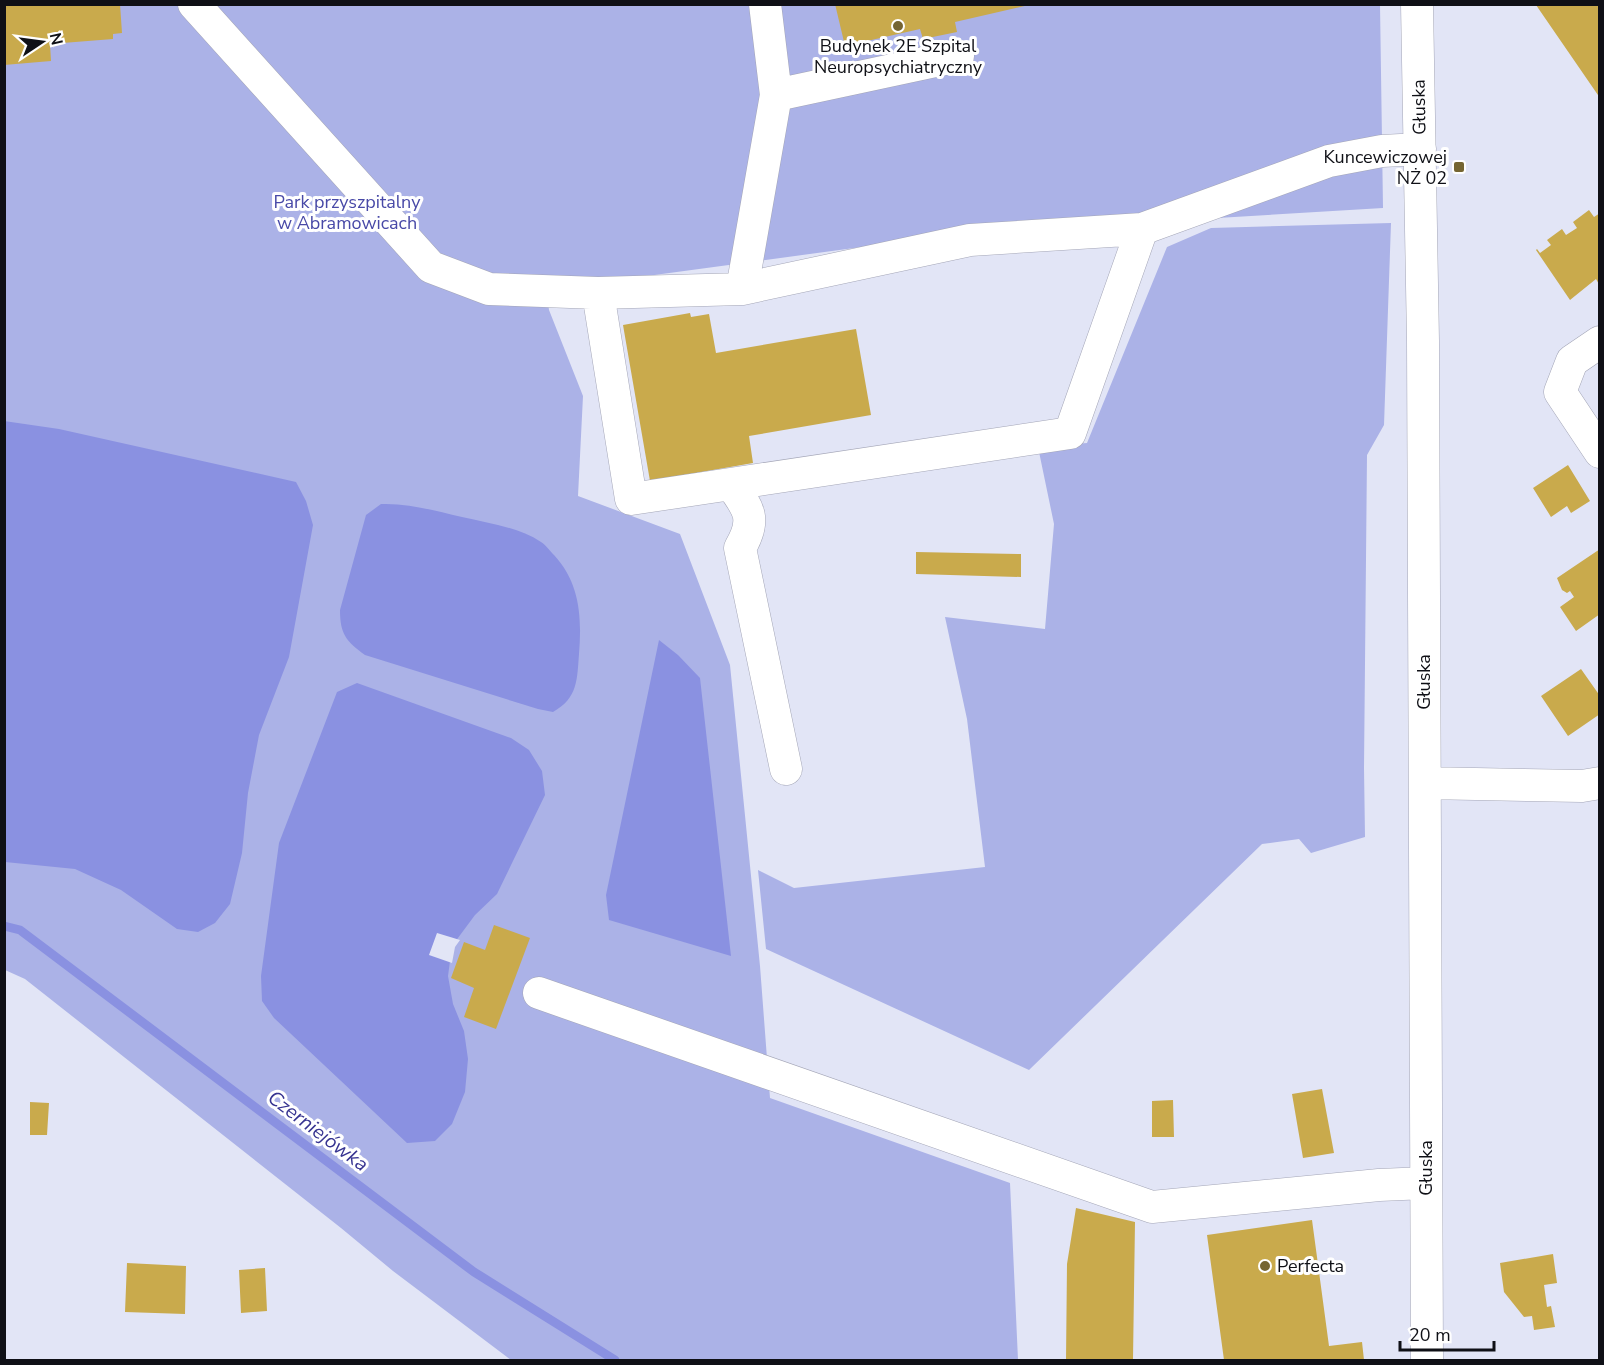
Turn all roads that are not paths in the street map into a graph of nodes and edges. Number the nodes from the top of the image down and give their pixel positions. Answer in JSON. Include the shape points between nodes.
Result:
{"nodes":[{"id":1,"x":194,"y":4,"type":"edge"},
{"id":2,"x":765,"y":4,"type":"edge"},
{"id":3,"x":1417,"y":4,"type":"edge"},
{"id":4,"x":958,"y":56,"type":"dead end"},
{"id":5,"x":776,"y":95,"type":"junction"},
{"id":6,"x":1420,"y":149,"type":"junction"},
{"id":7,"x":1142,"y":229,"type":"junction"},
{"id":8,"x":742,"y":289,"type":"junction"},
{"id":9,"x":598,"y":293,"type":"junction"},
{"id":10,"x":1599,"y":342,"type":"edge"},
{"id":11,"x":1599,"y":452,"type":"edge"},
{"id":12,"x":731,"y":484,"type":"junction"},
{"id":13,"x":786,"y":768,"type":"dead end"},
{"id":14,"x":1425,"y":783,"type":"junction"},
{"id":15,"x":1599,"y":783,"type":"edge"},
{"id":16,"x":539,"y":993,"type":"dead end"},
{"id":17,"x":1426,"y":1183,"type":"junction"},
{"id":18,"x":1427,"y":1360,"type":"edge"}],
"edges":[{"from":1,"to":9,"type":"street","via":[[431,267],[489,289]]},
{"from":2,"to":5,"type":"street"},
{"from":3,"to":6,"type":"street","name":"Głuska"},
{"from":4,"to":5,"type":"street"},
{"from":5,"to":8,"type":"street"},
{"from":6,"to":7,"type":"street","via":[[1329,161]]},
{"from":6,"to":14,"type":"street","name":"Głuska"},
{"from":7,"to":8,"type":"street","via":[[970,240]]},
{"from":7,"to":12,"type":"street","via":[[1070,433]]},
{"from":8,"to":9,"type":"street"},
{"from":9,"to":12,"type":"street","via":[[631,499]]},
{"from":10,"to":11,"type":"street","via":[[1572,361],[1560,392]]},
{"from":12,"to":13,"type":"street","via":[[750,513],[750,525],[740,548]]},
{"from":14,"to":15,"type":"street"},
{"from":14,"to":17,"type":"street","name":"Głuska"},
{"from":16,"to":17,"type":"street","via":[[1152,1207]]},
{"from":17,"to":18,"type":"street","name":"Głuska"}]}
